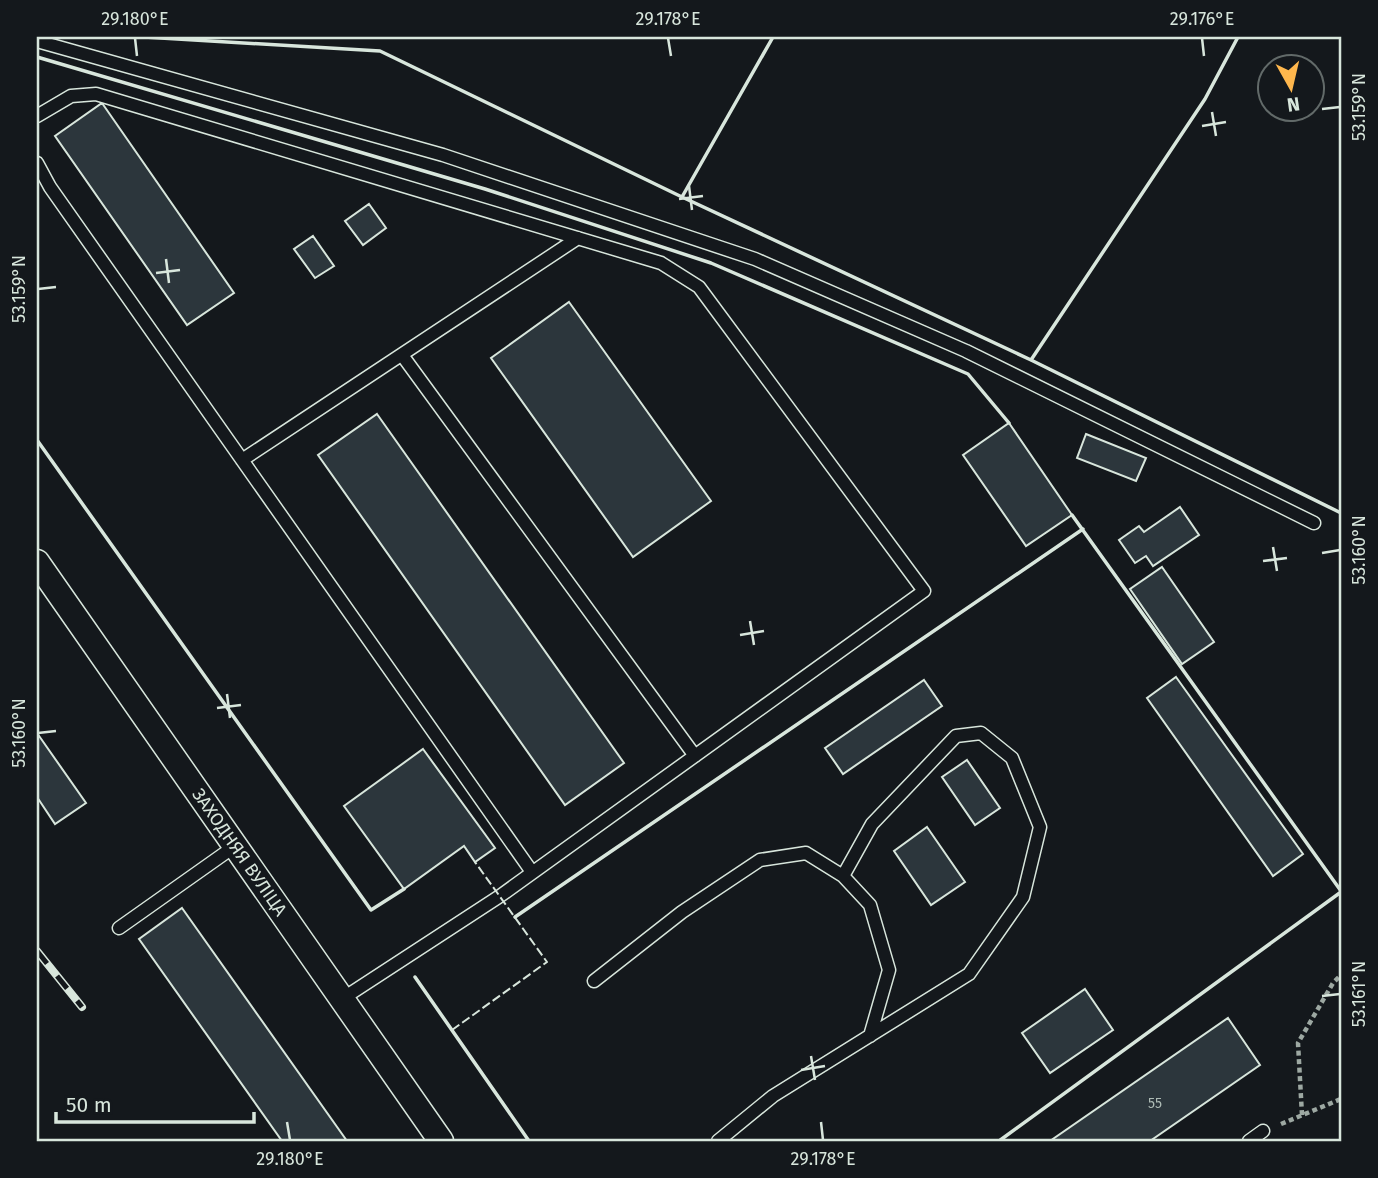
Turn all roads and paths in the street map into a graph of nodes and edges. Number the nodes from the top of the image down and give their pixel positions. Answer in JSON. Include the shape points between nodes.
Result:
{"nodes":[{"id":1,"x":37,"y":41,"type":"edge"},
{"id":2,"x":37,"y":116,"type":"edge"},
{"id":3,"x":37,"y":163,"type":"edge"},
{"id":4,"x":578,"y":238,"type":"junction"},
{"id":5,"x":402,"y":355,"type":"junction"},
{"id":6,"x":242,"y":460,"type":"junction"},
{"id":7,"x":1314,"y":523,"type":"dead end"},
{"id":8,"x":37,"y":562,"type":"edge"},
{"id":9,"x":695,"y":756,"type":"junction"},
{"id":10,"x":235,"y":846,"type":"junction"},
{"id":11,"x":532,"y":872,"type":"junction"},
{"id":12,"x":843,"y":876,"type":"junction"},
{"id":13,"x":119,"y":928,"type":"dead end"},
{"id":14,"x":1341,"y":975,"type":"edge"},
{"id":15,"x":594,"y":981,"type":"dead end"},
{"id":16,"x":342,"y":999,"type":"junction"},
{"id":17,"x":870,"y":1035,"type":"junction"},
{"id":18,"x":1341,"y":1099,"type":"edge"},
{"id":19,"x":1302,"y":1115,"type":"junction"},
{"id":20,"x":1263,"y":1131,"type":"joint"},
{"id":21,"x":441,"y":1141,"type":"edge"},
{"id":22,"x":718,"y":1141,"type":"edge"},
{"id":23,"x":1249,"y":1141,"type":"edge"}],
"edges":[{"from":1,"to":7,"type":"lane","via":[[443,155],[755,259],[966,351]]},
{"from":2,"to":4,"type":"lane","via":[[71,96],[96,94]]},
{"from":3,"to":6,"type":"lane"},
{"from":4,"to":5,"type":"lane"},
{"from":4,"to":9,"type":"lane","via":[[662,263],[699,287],[924,591]]},
{"from":5,"to":6,"type":"lane"},
{"from":5,"to":9,"type":"lane"},
{"from":6,"to":11,"type":"lane"},
{"from":8,"to":10,"type":"street","name":"ЗАХОДНЯЯ ВУЛІЦА"},
{"from":9,"to":11,"type":"lane"},
{"from":10,"to":13,"type":"lane"},
{"from":10,"to":16,"type":"street","name":"ЗАХОДНЯЯ ВУЛІЦА"},
{"from":11,"to":16,"type":"lane"},
{"from":12,"to":15,"type":"lane","via":[[806,853],[760,860],[681,912]]},
{"from":12,"to":17,"type":"lane","via":[[870,905],[888,970]]},
{"from":12,"to":17,"type":"lane","via":[[872,824],[956,736],[981,733],[1012,758],[1040,827],[1023,897],[970,974]]},
{"from":14,"to":19,"type":"path","via":[[1298,1043]]},
{"from":16,"to":21,"type":"street","name":"ЗАХОДНЯЯ ВУЛІЦА"},
{"from":17,"to":22,"type":"lane","via":[[773,1096]]},
{"from":18,"to":19,"type":"path"},
{"from":19,"to":20,"type":"path"},
{"from":20,"to":23,"type":"lane"}]}
